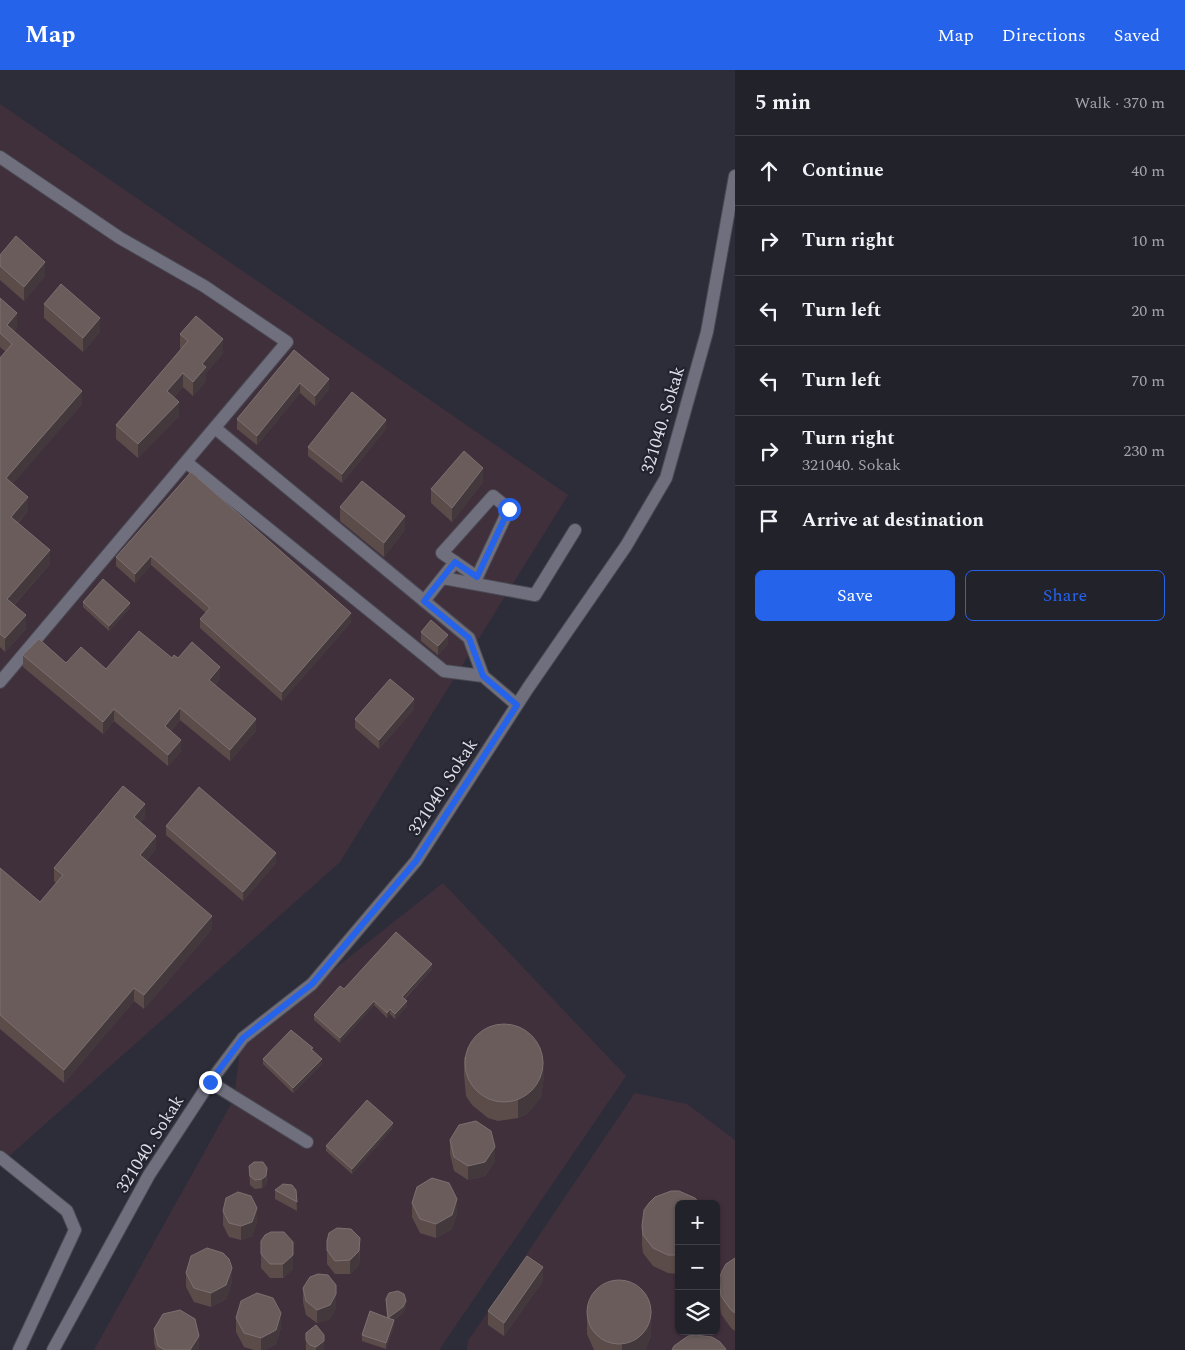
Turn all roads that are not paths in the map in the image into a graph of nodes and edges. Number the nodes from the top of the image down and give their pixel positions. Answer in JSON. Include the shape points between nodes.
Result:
{"nodes":[{"id":1,"x":0,"y":157,"type":"edge"},
{"id":2,"x":735,"y":176,"type":"edge"},
{"id":3,"x":215,"y":428,"type":"junction"},
{"id":4,"x":186,"y":462,"type":"junction"},
{"id":5,"x":575,"y":530,"type":"dead end"},
{"id":6,"x":455,"y":562,"type":"junction"},
{"id":7,"x":443,"y":578,"type":"junction"},
{"id":8,"x":424,"y":601,"type":"junction"},
{"id":9,"x":483,"y":676,"type":"junction"},
{"id":10,"x":0,"y":682,"type":"edge"},
{"id":11,"x":517,"y":705,"type":"junction"},
{"id":12,"x":210,"y":1082,"type":"junction"},
{"id":13,"x":307,"y":1142,"type":"dead end"},
{"id":14,"x":0,"y":1157,"type":"edge"},
{"id":15,"x":19,"y":1350,"type":"edge"},
{"id":16,"x":53,"y":1350,"type":"edge"}],
"edges":[{"from":1,"to":3,"type":"street","via":[[120,238],[204,286],[287,342]]},
{"from":2,"to":11,"type":"street","name":"321040. Sokak","via":[[708,332],[666,478],[626,546]]},
{"from":3,"to":4,"type":"street"},
{"from":3,"to":8,"type":"street"},
{"from":4,"to":9,"type":"street","via":[[444,671]]},
{"from":4,"to":10,"type":"street"},
{"from":5,"to":7,"type":"street","via":[[536,595]]},
{"from":6,"to":6,"type":"street","via":[[477,577],[509,509],[493,496],[442,553]]},
{"from":6,"to":7,"type":"street"},
{"from":7,"to":8,"type":"street"},
{"from":8,"to":9,"type":"street","via":[[469,638]]},
{"from":9,"to":11,"type":"street"},
{"from":11,"to":12,"type":"street","name":"321040. Sokak","via":[[416,861],[312,984],[243,1038]]},
{"from":12,"to":13,"type":"street"},
{"from":12,"to":16,"type":"street","name":"321040. Sokak","via":[[149,1175]]},
{"from":14,"to":15,"type":"street","via":[[67,1211],[75,1230]]}]}
